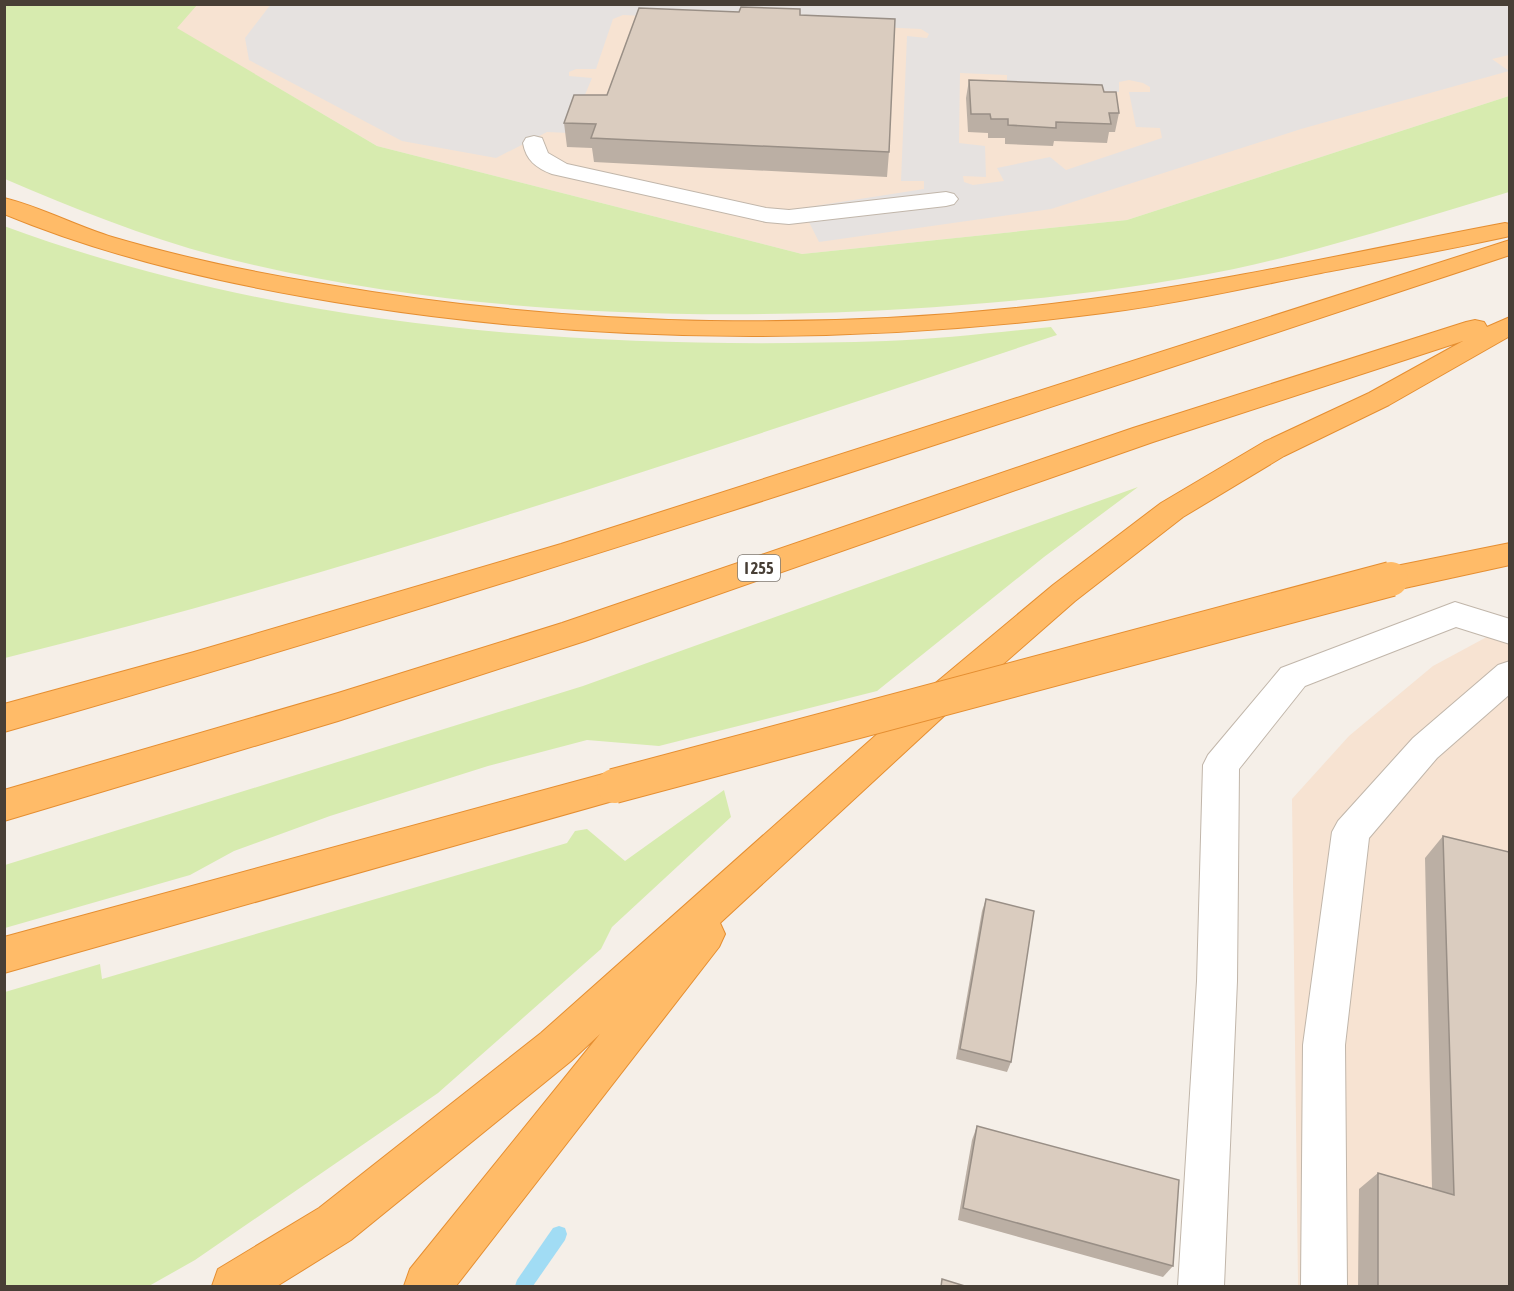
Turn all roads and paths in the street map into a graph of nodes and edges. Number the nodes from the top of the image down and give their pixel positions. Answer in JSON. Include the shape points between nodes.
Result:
{"nodes":[{"id":1,"x":534,"y":143,"type":"dead end"},
{"id":2,"x":946,"y":199,"type":"dead end"},
{"id":3,"x":4,"y":206,"type":"edge"},
{"id":4,"x":1509,"y":229,"type":"edge"},
{"id":5,"x":1509,"y":247,"type":"edge"},
{"id":6,"x":1509,"y":317,"type":"edge"},
{"id":7,"x":1509,"y":325,"type":"edge"},
{"id":8,"x":1509,"y":554,"type":"edge"},
{"id":9,"x":1509,"y":632,"type":"edge"},
{"id":10,"x":1509,"y":674,"type":"edge"},
{"id":11,"x":4,"y":718,"type":"edge"},
{"id":12,"x":4,"y":806,"type":"edge"},
{"id":13,"x":760,"y":864,"type":"junction"},
{"id":14,"x":4,"y":955,"type":"edge"},
{"id":15,"x":235,"y":1287,"type":"edge"},
{"id":16,"x":427,"y":1287,"type":"edge"},
{"id":17,"x":1201,"y":1287,"type":"edge"},
{"id":18,"x":1324,"y":1287,"type":"edge"}],
"edges":[{"from":1,"to":2,"type":"lane","via":[[535,152],[544,163],[560,169],[766,215],[789,217]]},
{"from":3,"to":4,"type":"highway","via":[[47,225],[149,256],[251,279],[406,306],[560,323],[738,329],[902,325],[1103,306]]},
{"from":5,"to":11,"type":"highway","via":[[563,555],[328,627]]},
{"from":6,"to":12,"type":"highway","number":"I 255","via":[[1143,435],[573,632]]},
{"from":7,"to":13,"type":"highway","via":[[1379,399],[1274,449],[1172,510],[1064,593],[932,706]]},
{"from":8,"to":14,"type":"highway","bridge":true,"via":[[1391,579],[614,786]]},
{"from":9,"to":17,"type":"lane","via":[[1455,614],[1293,677],[1221,765],[1217,981]]},
{"from":10,"to":18,"type":"lane","via":[[1425,748],[1351,832],[1324,1046]]},
{"from":13,"to":15,"type":"highway","via":[[556,1047],[335,1224]]},
{"from":13,"to":16,"type":"highway"}]}
